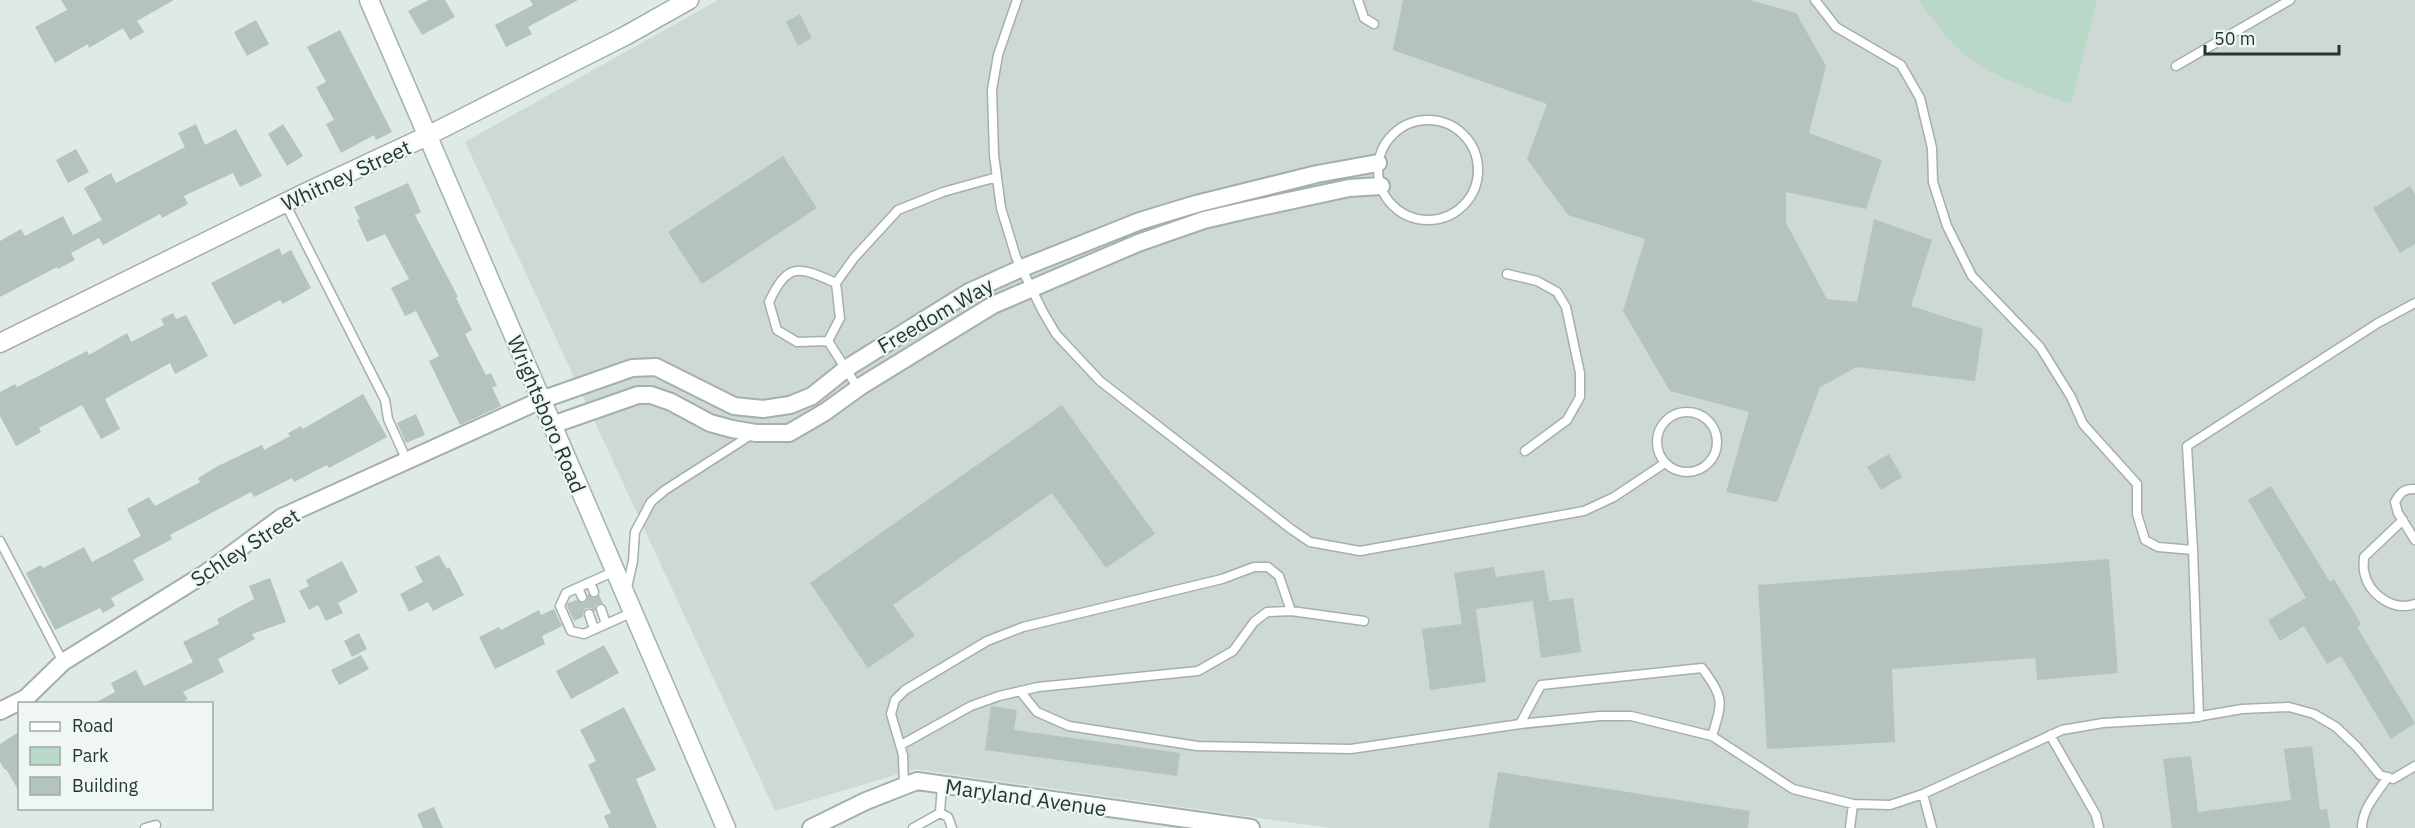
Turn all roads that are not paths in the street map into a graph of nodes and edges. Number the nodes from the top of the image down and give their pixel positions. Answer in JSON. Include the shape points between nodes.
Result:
{"nodes":[{"id":1,"x":369,"y":0,"type":"edge"},
{"id":2,"x":688,"y":0,"type":"edge"},
{"id":3,"x":1017,"y":0,"type":"edge"},
{"id":4,"x":1358,"y":0,"type":"edge"},
{"id":5,"x":1815,"y":0,"type":"edge"},
{"id":6,"x":2290,"y":0,"type":"edge"},
{"id":7,"x":1374,"y":24,"type":"dead end"},
{"id":8,"x":2176,"y":66,"type":"dead end"},
{"id":9,"x":427,"y":136,"type":"junction"},
{"id":10,"x":1378,"y":163,"type":"junction"},
{"id":11,"x":997,"y":177,"type":"junction"},
{"id":12,"x":1381,"y":186,"type":"junction"},
{"id":13,"x":285,"y":203,"type":"junction"},
{"id":14,"x":1022,"y":268,"type":"junction"},
{"id":15,"x":1507,"y":274,"type":"dead end"},
{"id":16,"x":836,"y":283,"type":"junction"},
{"id":17,"x":1031,"y":288,"type":"junction"},
{"id":18,"x":2415,"y":303,"type":"edge"},
{"id":19,"x":828,"y":341,"type":"junction"},
{"id":20,"x":0,"y":343,"type":"edge"},
{"id":21,"x":847,"y":368,"type":"junction"},
{"id":22,"x":858,"y":388,"type":"junction"},
{"id":23,"x":541,"y":400,"type":"junction"},
{"id":24,"x":552,"y":425,"type":"junction"},
{"id":25,"x":756,"y":433,"type":"junction"},
{"id":26,"x":1525,"y":451,"type":"dead end"},
{"id":27,"x":407,"y":461,"type":"junction"},
{"id":28,"x":1665,"y":463,"type":"junction"},
{"id":29,"x":2415,"y":489,"type":"edge"},
{"id":30,"x":2403,"y":520,"type":"junction"},
{"id":31,"x":2415,"y":540,"type":"edge"},
{"id":32,"x":0,"y":541,"type":"edge"},
{"id":33,"x":2193,"y":550,"type":"junction"},
{"id":34,"x":615,"y":571,"type":"junction"},
{"id":35,"x":590,"y":582,"type":"junction"},
{"id":36,"x":578,"y":588,"type":"junction"},
{"id":37,"x":594,"y":592,"type":"dead end"},
{"id":38,"x":625,"y":594,"type":"junction"},
{"id":39,"x":582,"y":597,"type":"dead end"},
{"id":40,"x":2415,"y":604,"type":"edge"},
{"id":41,"x":601,"y":609,"type":"dead end"},
{"id":42,"x":1291,"y":611,"type":"junction"},
{"id":43,"x":633,"y":612,"type":"junction"},
{"id":44,"x":589,"y":614,"type":"dead end"},
{"id":45,"x":1364,"y":621,"type":"dead end"},
{"id":46,"x":606,"y":624,"type":"junction"},
{"id":47,"x":594,"y":629,"type":"junction"},
{"id":48,"x":63,"y":662,"type":"junction"},
{"id":49,"x":1020,"y":691,"type":"junction"},
{"id":50,"x":0,"y":711,"type":"edge"},
{"id":51,"x":2199,"y":717,"type":"junction"},
{"id":52,"x":1520,"y":724,"type":"junction"},
{"id":53,"x":2050,"y":735,"type":"junction"},
{"id":54,"x":1712,"y":736,"type":"junction"},
{"id":55,"x":901,"y":745,"type":"junction"},
{"id":56,"x":2415,"y":766,"type":"edge"},
{"id":57,"x":2388,"y":777,"type":"junction"},
{"id":58,"x":942,"y":785,"type":"junction"},
{"id":59,"x":904,"y":786,"type":"junction"},
{"id":60,"x":1923,"y":794,"type":"junction"},
{"id":61,"x":1853,"y":804,"type":"junction"},
{"id":62,"x":940,"y":813,"type":"junction"},
{"id":63,"x":156,"y":825,"type":"dead end"},
{"id":64,"x":145,"y":828,"type":"edge"},
{"id":65,"x":726,"y":828,"type":"edge"},
{"id":66,"x":811,"y":828,"type":"edge"},
{"id":67,"x":913,"y":828,"type":"edge"},
{"id":68,"x":952,"y":828,"type":"edge"},
{"id":69,"x":1251,"y":828,"type":"edge"},
{"id":70,"x":1850,"y":828,"type":"edge"},
{"id":71,"x":1932,"y":828,"type":"edge"},
{"id":72,"x":2099,"y":828,"type":"edge"},
{"id":73,"x":2362,"y":828,"type":"edge"}],
"edges":[{"from":1,"to":9,"type":"main road","name":"Wrightsboro Road"},
{"from":2,"to":9,"type":"main road","name":"Whitney Street"},
{"from":3,"to":11,"type":"lane","via":[[998,55],[992,90]]},
{"from":4,"to":7,"type":"lane","via":[[1364,18]]},
{"from":5,"to":33,"type":"lane","via":[[1836,27],[1901,65],[1920,98],[1932,148],[1933,182],[1947,226],[1972,276],[2040,347],[2083,424],[2137,484],[2138,514],[2145,540],[2158,547]]},
{"from":6,"to":8,"type":"lane"},
{"from":9,"to":13,"type":"main road","name":"Whitney Street"},
{"from":9,"to":23,"type":"main road","name":"Wrightsboro Road"},
{"from":10,"to":12,"type":"lane"},
{"from":10,"to":12,"type":"lane","via":[[1392,135],[1424,120],[1451,126],[1462,134],[1473,147],[1478,165],[1473,193],[1459,210],[1440,219],[1409,216],[1395,208]]},
{"from":10,"to":14,"type":"street","name":"Freedom Way","via":[[1196,204],[1140,221]]},
{"from":11,"to":14,"type":"lane","via":[[1001,208]]},
{"from":11,"to":16,"type":"lane","via":[[898,210]]},
{"from":12,"to":17,"type":"street","name":"Freedom Way","via":[[1349,188],[1204,220]]},
{"from":13,"to":20,"type":"main road","name":"Whitney Street"},
{"from":13,"to":27,"type":"lane","via":[[385,400],[387,419]]},
{"from":14,"to":17,"type":"lane"},
{"from":14,"to":21,"type":"street","name":"Freedom Way","via":[[969,292]]},
{"from":15,"to":26,"type":"lane","via":[[1537,281],[1557,292],[1566,307],[1580,373],[1580,397],[1568,420]]},
{"from":16,"to":19,"type":"lane","via":[[840,318]]},
{"from":16,"to":19,"type":"lane","via":[[810,271],[792,271],[779,280],[769,302],[777,330],[797,342]]},
{"from":17,"to":22,"type":"street","name":"Freedom Way","via":[[993,305]]},
{"from":17,"to":28,"type":"lane","via":[[1056,334],[1100,381],[1310,542],[1360,551],[1584,511],[1614,497]]},
{"from":18,"to":33,"type":"lane","via":[[2187,446]]},
{"from":19,"to":21,"type":"lane"},
{"from":21,"to":22,"type":"lane"},
{"from":21,"to":23,"type":"street","name":"Freedom Way","via":[[812,396],[790,405],[763,409],[734,406],[656,368],[632,368]]},
{"from":22,"to":25,"type":"street","name":"Freedom Way","via":[[789,433]]},
{"from":23,"to":24,"type":"main road","name":"Wrightsboro Road"},
{"from":23,"to":27,"type":"street","name":"Schley Street"},
{"from":24,"to":25,"type":"street","name":"Freedom Way","via":[[651,394],[710,423]]},
{"from":24,"to":34,"type":"main road","name":"Wrightsboro Road"},
{"from":25,"to":38,"type":"lane","via":[[651,502],[635,532]]},
{"from":27,"to":48,"type":"street","name":"Schley Street","via":[[282,517],[206,573]]},
{"from":28,"to":28,"type":"lane","via":[[1683,472],[1698,471],[1708,465],[1718,446],[1712,423],[1693,412],[1675,414],[1665,421],[1657,439]]},
{"from":29,"to":30,"type":"lane","via":[[2400,493],[2395,502]]},
{"from":30,"to":31,"type":"lane"},
{"from":30,"to":40,"type":"lane","via":[[2364,557],[2364,572],[2377,595],[2387,603],[2407,607]]},
{"from":32,"to":48,"type":"lane"},
{"from":33,"to":51,"type":"lane"},
{"from":34,"to":35,"type":"lane"},
{"from":34,"to":38,"type":"main road","name":"Wrightsboro Road"},
{"from":35,"to":36,"type":"lane"},
{"from":35,"to":37,"type":"lane"},
{"from":36,"to":39,"type":"lane"},
{"from":36,"to":47,"type":"lane","via":[[566,593],[560,606],[571,631],[584,634]]},
{"from":38,"to":43,"type":"main road","name":"Wrightsboro Road"},
{"from":41,"to":46,"type":"lane"},
{"from":42,"to":45,"type":"lane"},
{"from":42,"to":49,"type":"lane","via":[[1267,612],[1254,622],[1233,651],[1198,671]]},
{"from":42,"to":55,"type":"lane","via":[[1279,576],[1268,567],[1261,567],[1023,627],[987,641],[905,690],[895,700],[891,714]]},
{"from":43,"to":46,"type":"lane"},
{"from":43,"to":65,"type":"main road","name":"Wrightsboro Road"},
{"from":44,"to":47,"type":"lane"},
{"from":46,"to":47,"type":"lane"},
{"from":48,"to":50,"type":"street","name":"Schley Street","via":[[26,698]]},
{"from":49,"to":52,"type":"lane","via":[[1037,712],[1069,726],[1197,746],[1352,749]]},
{"from":49,"to":55,"type":"lane","via":[[971,706]]},
{"from":51,"to":53,"type":"lane","via":[[2103,723]]},
{"from":51,"to":57,"type":"lane","via":[[2242,709],[2289,707],[2314,714],[2336,727],[2380,775]]},
{"from":52,"to":54,"type":"lane","via":[[1631,716]]},
{"from":52,"to":54,"type":"lane","via":[[1541,685],[1702,668],[1717,688],[1721,706]]},
{"from":53,"to":60,"type":"lane"},
{"from":53,"to":72,"type":"lane","via":[[2091,806]]},
{"from":54,"to":61,"type":"lane","via":[[1793,789]]},
{"from":55,"to":59,"type":"lane"},
{"from":56,"to":57,"type":"lane","via":[[2393,779]]},
{"from":57,"to":73,"type":"lane","via":[[2370,802]]},
{"from":58,"to":59,"type":"street","name":"Maryland Avenue","via":[[916,781]]},
{"from":58,"to":62,"type":"lane"},
{"from":58,"to":69,"type":"street","name":"Maryland Avenue"},
{"from":59,"to":66,"type":"street","name":"Maryland Avenue"},
{"from":60,"to":61,"type":"lane","via":[[1890,805]]},
{"from":60,"to":71,"type":"lane"},
{"from":61,"to":70,"type":"lane"},
{"from":62,"to":67,"type":"lane"},
{"from":62,"to":68,"type":"lane","via":[[948,817]]},
{"from":63,"to":64,"type":"lane"}]}
